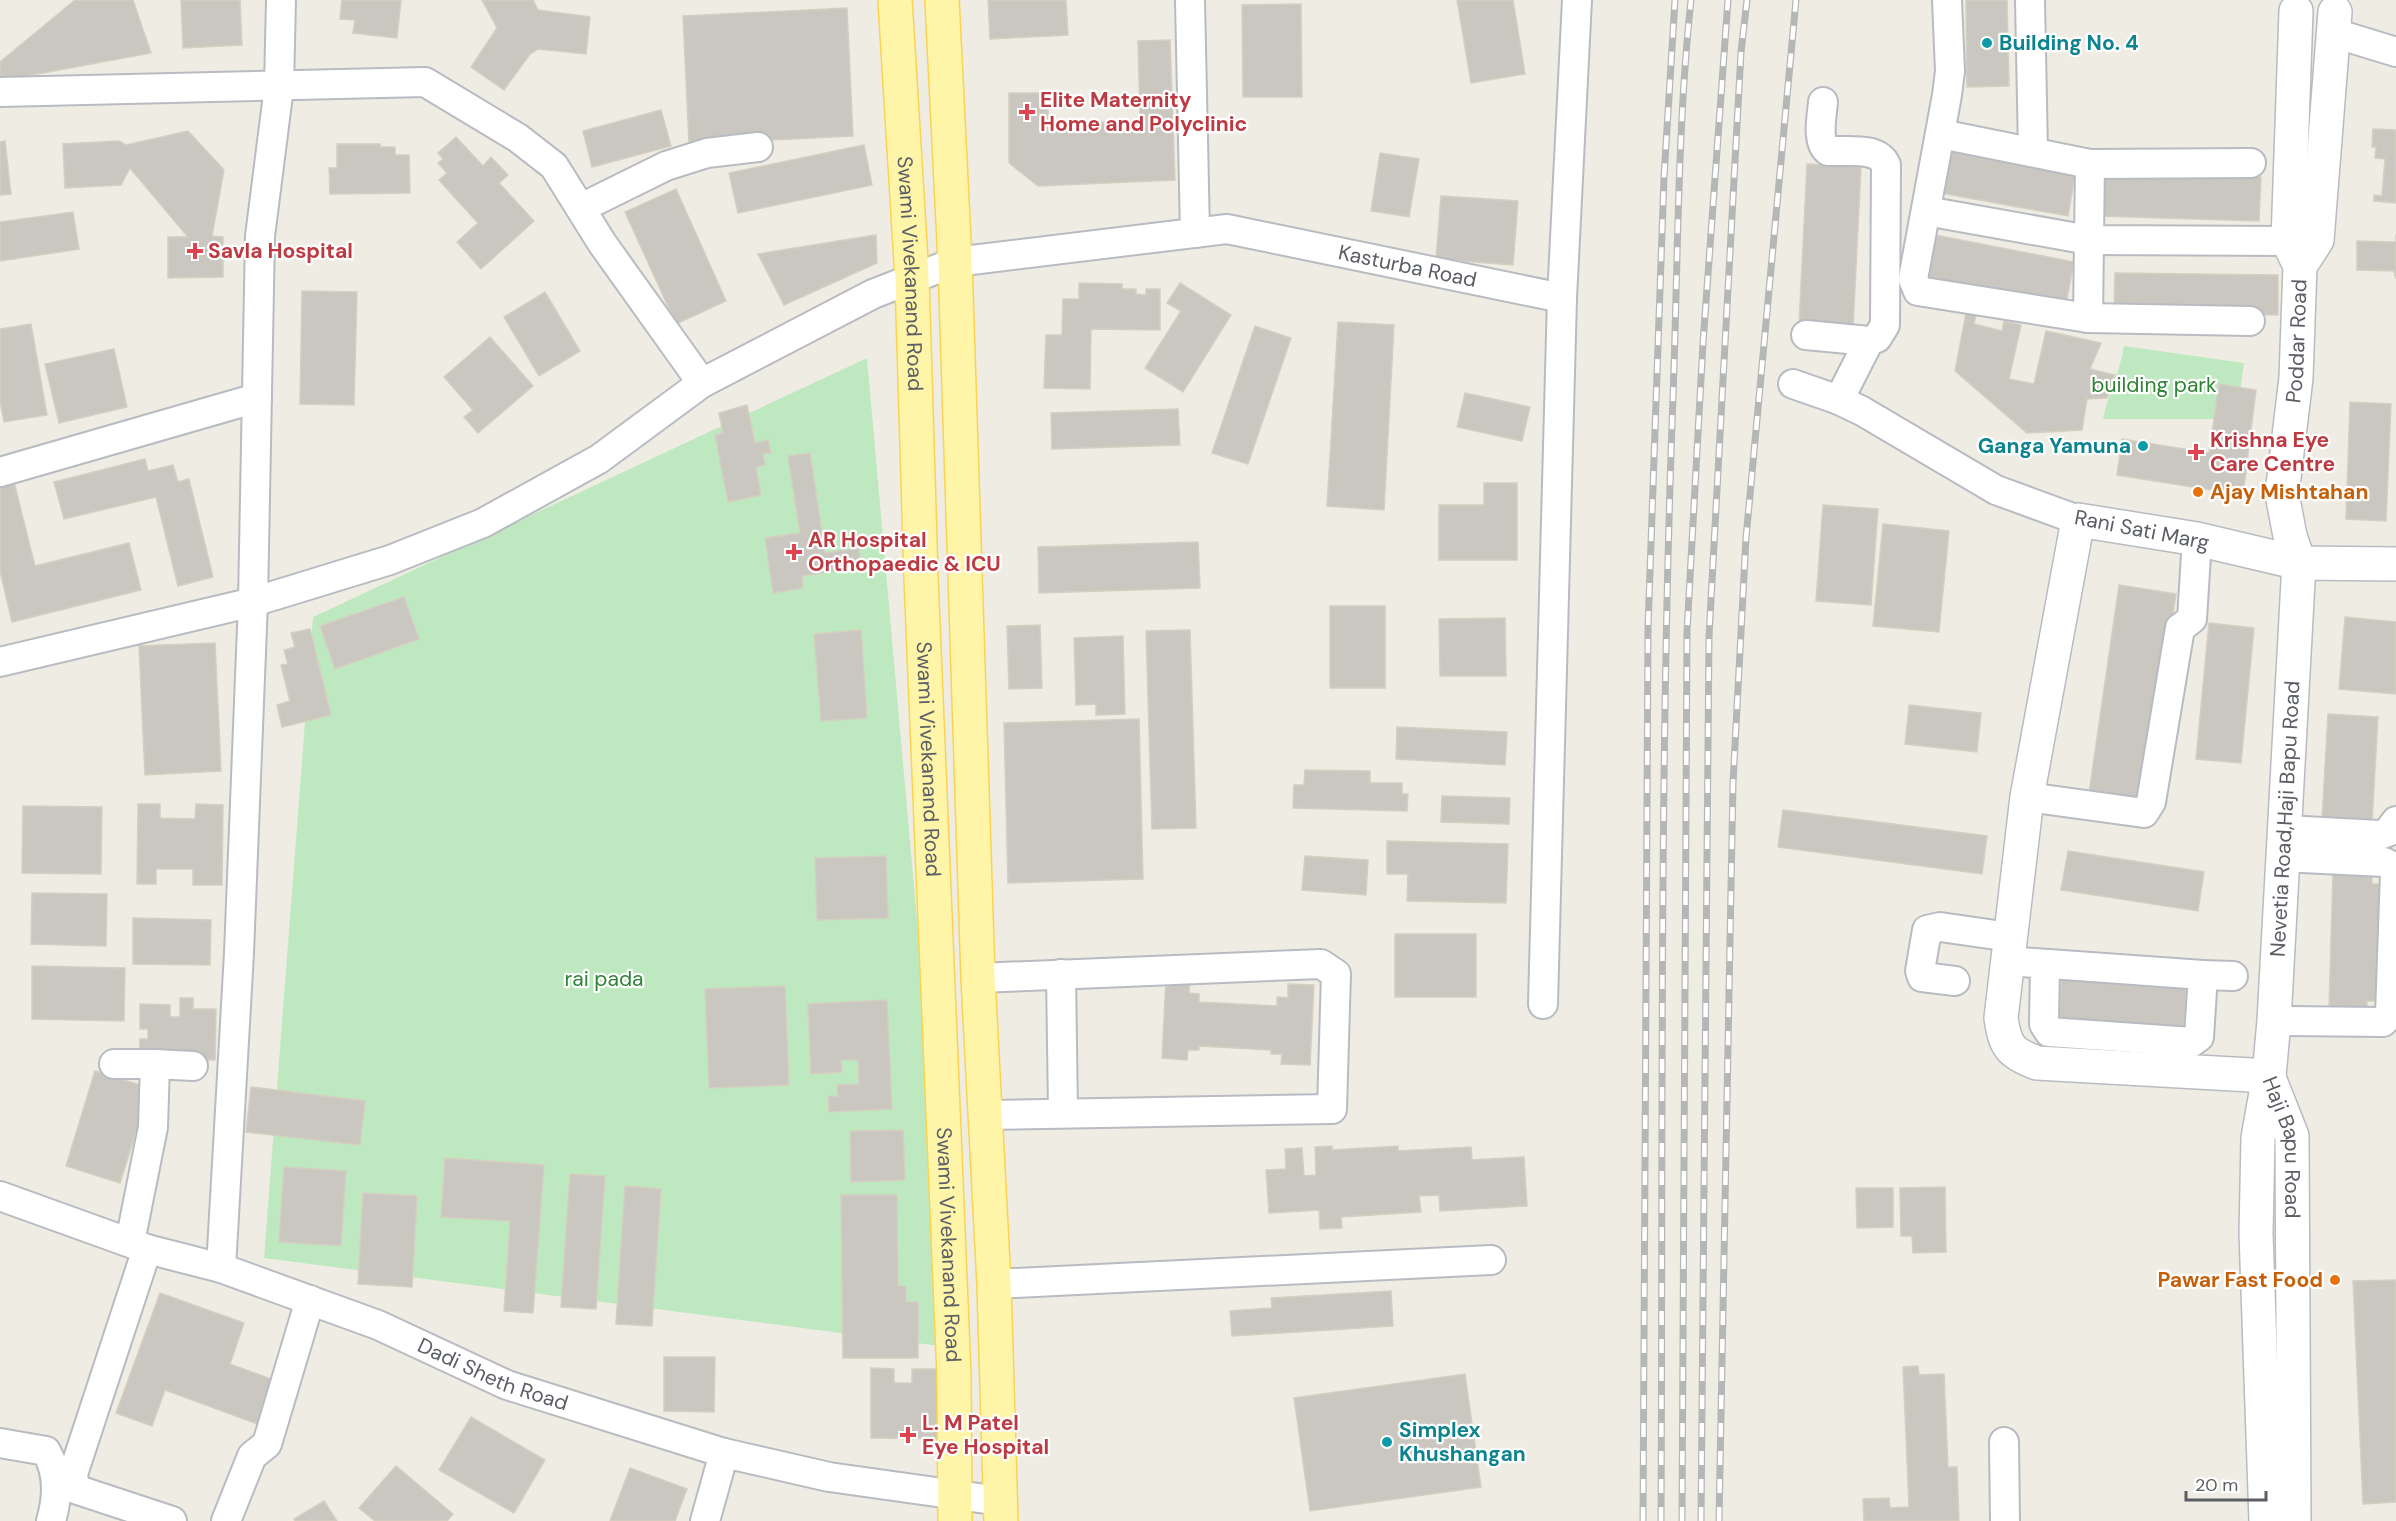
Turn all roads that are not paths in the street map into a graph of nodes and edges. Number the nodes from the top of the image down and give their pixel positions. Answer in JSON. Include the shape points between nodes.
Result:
{"nodes":[{"id":1,"x":281,"y":0,"type":"edge"},
{"id":2,"x":895,"y":0,"type":"edge"},
{"id":3,"x":942,"y":0,"type":"edge"},
{"id":4,"x":1577,"y":0,"type":"edge"},
{"id":5,"x":1947,"y":0,"type":"edge"},
{"id":6,"x":2030,"y":0,"type":"edge"},
{"id":7,"x":1190,"y":1,"type":"edge"},
{"id":8,"x":2283,"y":5,"type":"edge"},
{"id":9,"x":2341,"y":15,"type":"edge"},
{"id":10,"x":2396,"y":52,"type":"edge"},
{"id":11,"x":279,"y":87,"type":"junction"},
{"id":12,"x":0,"y":92,"type":"edge"},
{"id":13,"x":1823,"y":102,"type":"dead end"},
{"id":14,"x":1941,"y":134,"type":"junction"},
{"id":15,"x":758,"y":147,"type":"dead end"},
{"id":16,"x":2033,"y":152,"type":"junction"},
{"id":17,"x":2251,"y":163,"type":"dead end"},
{"id":18,"x":2090,"y":164,"type":"junction"},
{"id":19,"x":581,"y":208,"type":"junction"},
{"id":20,"x":1926,"y":211,"type":"junction"},
{"id":21,"x":1194,"y":232,"type":"junction"},
{"id":22,"x":2089,"y":240,"type":"junction"},
{"id":23,"x":2302,"y":249,"type":"junction"},
{"id":24,"x":956,"y":262,"type":"junction"},
{"id":25,"x":912,"y":279,"type":"junction"},
{"id":26,"x":1562,"y":298,"type":"junction"},
{"id":27,"x":2088,"y":318,"type":"junction"},
{"id":28,"x":2250,"y":321,"type":"dead end"},
{"id":29,"x":1806,"y":335,"type":"dead end"},
{"id":30,"x":1869,"y":341,"type":"junction"},
{"id":31,"x":702,"y":383,"type":"junction"},
{"id":32,"x":1793,"y":384,"type":"dead end"},
{"id":33,"x":257,"y":398,"type":"junction"},
{"id":34,"x":1839,"y":400,"type":"junction"},
{"id":35,"x":0,"y":472,"type":"edge"},
{"id":36,"x":2078,"y":520,"type":"junction"},
{"id":37,"x":2197,"y":539,"type":"junction"},
{"id":38,"x":2299,"y":563,"type":"junction"},
{"id":39,"x":2396,"y":564,"type":"edge"},
{"id":40,"x":253,"y":602,"type":"junction"},
{"id":41,"x":0,"y":662,"type":"edge"},
{"id":42,"x":2027,"y":797,"type":"junction"},
{"id":43,"x":2396,"y":821,"type":"edge"},
{"id":44,"x":2284,"y":844,"type":"junction"},
{"id":45,"x":2009,"y":949,"type":"junction"},
{"id":46,"x":2045,"y":964,"type":"junction"},
{"id":47,"x":1061,"y":974,"type":"junction"},
{"id":48,"x":2203,"y":975,"type":"junction"},
{"id":49,"x":2233,"y":976,"type":"dead end"},
{"id":50,"x":978,"y":978,"type":"junction"},
{"id":51,"x":1955,"y":981,"type":"dead end"},
{"id":52,"x":1543,"y":1004,"type":"dead end"},
{"id":53,"x":2274,"y":1021,"type":"junction"},
{"id":54,"x":114,"y":1064,"type":"dead end"},
{"id":55,"x":155,"y":1064,"type":"junction"},
{"id":56,"x":192,"y":1066,"type":"dead end"},
{"id":57,"x":2269,"y":1076,"type":"junction"},
{"id":58,"x":1063,"y":1112,"type":"junction"},
{"id":59,"x":987,"y":1115,"type":"junction"},
{"id":60,"x":0,"y":1196,"type":"edge"},
{"id":61,"x":2256,"y":1233,"type":"junction"},
{"id":62,"x":2291,"y":1234,"type":"junction"},
{"id":63,"x":139,"y":1245,"type":"junction"},
{"id":64,"x":1491,"y":1260,"type":"dead end"},
{"id":65,"x":221,"y":1268,"type":"junction"},
{"id":66,"x":994,"y":1284,"type":"junction"},
{"id":67,"x":310,"y":1300,"type":"junction"},
{"id":68,"x":2259,"y":1326,"type":"junction"},
{"id":69,"x":2291,"y":1326,"type":"junction"},
{"id":70,"x":2276,"y":1375,"type":"junction"},
{"id":71,"x":2004,"y":1442,"type":"dead end"},
{"id":72,"x":0,"y":1443,"type":"edge"},
{"id":73,"x":724,"y":1453,"type":"junction"},
{"id":74,"x":955,"y":1509,"type":"edge"},
{"id":75,"x":1000,"y":1511,"type":"edge"},
{"id":76,"x":2280,"y":1514,"type":"edge"},
{"id":77,"x":51,"y":1521,"type":"edge"},
{"id":78,"x":172,"y":1521,"type":"edge"},
{"id":79,"x":226,"y":1521,"type":"edge"},
{"id":80,"x":705,"y":1521,"type":"edge"},
{"id":81,"x":2006,"y":1521,"type":"edge"}],
"edges":[{"from":1,"to":11,"type":"street"},
{"from":2,"to":25,"type":"main road","name":"Swami Vivekanand Road"},
{"from":3,"to":24,"type":"main road","name":"Swami Vivekanand Road"},
{"from":4,"to":26,"type":"street"},
{"from":5,"to":14,"type":"street","via":[[1950,71]]},
{"from":6,"to":16,"type":"street"},
{"from":7,"to":21,"type":"street"},
{"from":8,"to":9,"type":"street"},
{"from":8,"to":23,"type":"street","name":"Poddar Road"},
{"from":9,"to":10,"type":"street"},
{"from":9,"to":23,"type":"street"},
{"from":11,"to":12,"type":"street"},
{"from":11,"to":19,"type":"street","via":[[425,82],[518,138],[554,166]]},
{"from":11,"to":33,"type":"street","via":[[260,237]]},
{"from":13,"to":30,"type":"street","via":[[1824,148],[1876,153],[1886,165],[1885,325],[1877,338]]},
{"from":14,"to":16,"type":"street"},
{"from":14,"to":20,"type":"street"},
{"from":15,"to":19,"type":"street","via":[[707,153],[666,166]]},
{"from":16,"to":18,"type":"street"},
{"from":17,"to":18,"type":"street"},
{"from":18,"to":22,"type":"street"},
{"from":19,"to":31,"type":"street"},
{"from":20,"to":22,"type":"street"},
{"from":20,"to":27,"type":"street","via":[[1913,279],[1917,291]]},
{"from":21,"to":24,"type":"street","name":"Kasturba Road"},
{"from":21,"to":26,"type":"street","name":"Kasturba Road","via":[[1227,229]]},
{"from":22,"to":23,"type":"street"},
{"from":22,"to":27,"type":"street"},
{"from":23,"to":38,"type":"street","name":"Poddar Road","via":[[2296,378],[2282,494]]},
{"from":24,"to":25,"type":"street","name":"Kasturba Road"},
{"from":24,"to":50,"type":"main road","name":"Swami Vivekanand Road"},
{"from":25,"to":31,"type":"street","name":"Kasturba Road","via":[[873,294]]},
{"from":25,"to":74,"type":"main road","name":"Swami Vivekanand Road","via":[[954,1382]]},
{"from":26,"to":52,"type":"street"},
{"from":27,"to":28,"type":"street"},
{"from":29,"to":30,"type":"street"},
{"from":30,"to":34,"type":"street"},
{"from":31,"to":40,"type":"street","name":"Kasturba Road","via":[[599,459],[483,523],[390,560]]},
{"from":32,"to":34,"type":"street","name":"Rani Sati Marg"},
{"from":33,"to":35,"type":"street"},
{"from":33,"to":40,"type":"street"},
{"from":34,"to":36,"type":"street","name":"Rani Sati Marg","via":[[1996,490]]},
{"from":36,"to":37,"type":"street","name":"Rani Sati Marg"},
{"from":36,"to":42,"type":"street"},
{"from":37,"to":38,"type":"street","name":"Rani Sati Marg"},
{"from":37,"to":42,"type":"street","via":[[2192,619],[2180,628],[2151,802],[2144,813]]},
{"from":38,"to":39,"type":"street","name":"Rani Sati Marg"},
{"from":38,"to":44,"type":"street","name":"Nevetia Road,Haji Bapu Road"},
{"from":40,"to":41,"type":"street","name":"Kasturba Road"},
{"from":40,"to":65,"type":"street","via":[[240,953]]},
{"from":42,"to":45,"type":"street"},
{"from":43,"to":44,"type":"street","via":[[2388,832],[2380,835]]},
{"from":44,"to":53,"type":"street","name":"Nevetia Road,Haji Bapu Road"},
{"from":44,"to":53,"type":"street","via":[[2392,866],[2395,872],[2390,1014],[2383,1022]]},
{"from":45,"to":46,"type":"street"},
{"from":45,"to":51,"type":"street","via":[[1940,927],[1927,930],[1922,977]]},
{"from":45,"to":57,"type":"street","via":[[2001,1018],[2007,1046],[2021,1057],[2037,1063]]},
{"from":46,"to":48,"type":"street"},
{"from":46,"to":48,"type":"street","via":[[2044,1024],[2049,1032],[2196,1041],[2201,1033]]},
{"from":47,"to":50,"type":"street"},
{"from":47,"to":58,"type":"street"},
{"from":47,"to":58,"type":"street","via":[[1321,964],[1336,974],[1332,1109]]},
{"from":48,"to":49,"type":"street"},
{"from":50,"to":59,"type":"main road","name":"Swami Vivekanand Road"},
{"from":53,"to":57,"type":"street","name":"Nevetia Road,Haji Bapu Road"},
{"from":54,"to":55,"type":"street"},
{"from":55,"to":56,"type":"street"},
{"from":55,"to":63,"type":"street","via":[[153,1127]]},
{"from":57,"to":61,"type":"street","name":"Haji Bapu Road","via":[[2258,1138]]},
{"from":57,"to":62,"type":"street","name":"Haji Bapu Road","via":[[2292,1136]]},
{"from":58,"to":59,"type":"street"},
{"from":59,"to":66,"type":"main road","name":"Swami Vivekanand Road"},
{"from":60,"to":63,"type":"street","name":"Dadi Sheth Road"},
{"from":61,"to":62,"type":"street"},
{"from":61,"to":68,"type":"street","name":"Haji Bapu Road"},
{"from":62,"to":69,"type":"street","name":"Haji Bapu Road"},
{"from":63,"to":65,"type":"street","name":"Dadi Sheth Road"},
{"from":63,"to":78,"type":"street","via":[[73,1474],[75,1489]]},
{"from":64,"to":66,"type":"street"},
{"from":65,"to":67,"type":"street","name":"Dadi Sheth Road"},
{"from":66,"to":75,"type":"main road","name":"Swami Vivekanand Road"},
{"from":67,"to":73,"type":"street","name":"Dadi Sheth Road","via":[[378,1325],[507,1385]]},
{"from":67,"to":79,"type":"street","via":[[267,1444],[252,1456]]},
{"from":68,"to":69,"type":"street"},
{"from":68,"to":70,"type":"street","name":"Haji Bapu Road"},
{"from":69,"to":70,"type":"street","name":"Haji Bapu Road"},
{"from":70,"to":76,"type":"street","name":"Haji Bapu Road"},
{"from":71,"to":81,"type":"street"},
{"from":72,"to":77,"type":"street","via":[[46,1451],[55,1466],[56,1503]]},
{"from":73,"to":74,"type":"street","name":"Dadi Sheth Road"},
{"from":73,"to":80,"type":"street"},
{"from":74,"to":75,"type":"street","name":"Dadi Sheth Road"}]}
